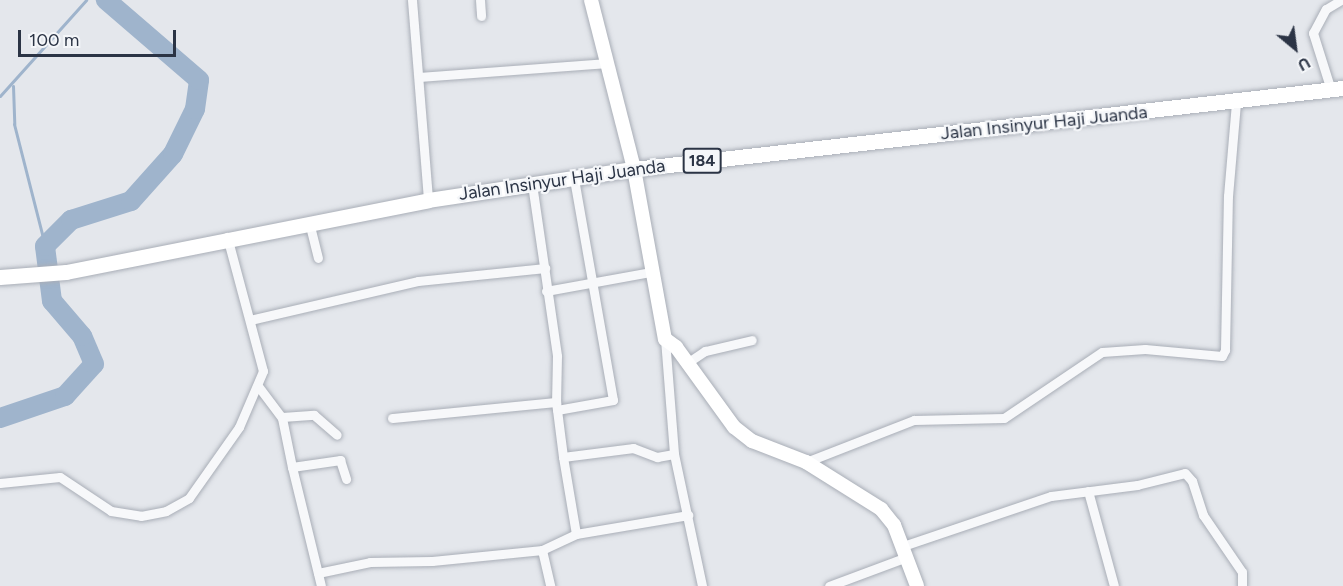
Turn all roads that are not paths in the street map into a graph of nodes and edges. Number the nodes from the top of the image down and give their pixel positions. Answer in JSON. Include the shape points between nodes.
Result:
{"nodes":[{"id":1,"x":412,"y":0,"type":"edge"},
{"id":2,"x":480,"y":0,"type":"edge"},
{"id":3,"x":591,"y":0,"type":"edge"},
{"id":4,"x":1341,"y":0,"type":"edge"},
{"id":5,"x":481,"y":16,"type":"dead end"},
{"id":6,"x":606,"y":63,"type":"junction"},
{"id":7,"x":420,"y":77,"type":"junction"},
{"id":8,"x":1337,"y":89,"type":"edge"},
{"id":9,"x":1236,"y":102,"type":"junction"},
{"id":10,"x":634,"y":169,"type":"junction"},
{"id":11,"x":574,"y":178,"type":"junction"},
{"id":12,"x":532,"y":184,"type":"junction"},
{"id":13,"x":428,"y":200,"type":"junction"},
{"id":14,"x":309,"y":222,"type":"junction"},
{"id":15,"x":227,"y":237,"type":"junction"},
{"id":16,"x":318,"y":258,"type":"dead end"},
{"id":17,"x":545,"y":268,"type":"junction"},
{"id":18,"x":651,"y":272,"type":"junction"},
{"id":19,"x":0,"y":277,"type":"edge"},
{"id":20,"x":591,"y":281,"type":"junction"},
{"id":21,"x":546,"y":291,"type":"junction"},
{"id":22,"x":250,"y":320,"type":"junction"},
{"id":23,"x":665,"y":339,"type":"junction"},
{"id":24,"x":752,"y":340,"type":"dead end"},
{"id":25,"x":687,"y":363,"type":"junction"},
{"id":26,"x":258,"y":386,"type":"junction"},
{"id":27,"x":556,"y":406,"type":"junction"},
{"id":28,"x":282,"y":417,"type":"junction"},
{"id":29,"x":392,"y":418,"type":"dead end"},
{"id":30,"x":337,"y":435,"type":"dead end"},
{"id":31,"x":674,"y":454,"type":"junction"},
{"id":32,"x":562,"y":457,"type":"junction"},
{"id":33,"x":806,"y":462,"type":"junction"},
{"id":34,"x":292,"y":467,"type":"junction"},
{"id":35,"x":346,"y":479,"type":"dead end"},
{"id":36,"x":0,"y":483,"type":"edge"},
{"id":37,"x":1088,"y":491,"type":"junction"},
{"id":38,"x":688,"y":515,"type":"junction"},
{"id":39,"x":576,"y":534,"type":"junction"},
{"id":40,"x":542,"y":550,"type":"junction"},
{"id":41,"x":905,"y":552,"type":"junction"},
{"id":42,"x":318,"y":573,"type":"junction"},
{"id":43,"x":321,"y":586,"type":"edge"},
{"id":44,"x":550,"y":586,"type":"edge"},
{"id":45,"x":702,"y":586,"type":"edge"},
{"id":46,"x":829,"y":586,"type":"edge"},
{"id":47,"x":917,"y":586,"type":"edge"},
{"id":48,"x":1114,"y":586,"type":"edge"},
{"id":49,"x":1242,"y":586,"type":"edge"}],
"edges":[{"from":1,"to":7,"type":"street"},
{"from":2,"to":5,"type":"street"},
{"from":3,"to":6,"type":"street"},
{"from":4,"to":8,"type":"street","via":[[1326,9],[1313,33]]},
{"from":6,"to":7,"type":"street"},
{"from":6,"to":10,"type":"street"},
{"from":7,"to":13,"type":"street"},
{"from":8,"to":9,"type":"main road","name":"Jalan Insinyur Haji Juanda","number":"184"},
{"from":9,"to":10,"type":"main road","name":"Jalan Insinyur Haji Juanda","number":"184"},
{"from":9,"to":33,"type":"street","via":[[1222,356],[1145,349],[1102,352],[1004,418],[914,420]]},
{"from":10,"to":11,"type":"main road","name":"Jalan Insinyur Haji Juanda","number":"184"},
{"from":10,"to":18,"type":"street"},
{"from":11,"to":12,"type":"main road","name":"Jalan Insinyur Haji Juanda","number":"184"},
{"from":11,"to":20,"type":"street"},
{"from":12,"to":13,"type":"main road","name":"Jalan Insinyur Haji Juanda","number":"184"},
{"from":12,"to":17,"type":"street"},
{"from":13,"to":14,"type":"main road","name":"Jalan Insinyur Haji Juanda","number":"184"},
{"from":14,"to":15,"type":"main road","name":"Jalan Insinyur Haji Juanda","number":"184"},
{"from":14,"to":16,"type":"street"},
{"from":15,"to":19,"type":"main road","name":"Jalan Insinyur Haji Juanda","number":"184","via":[[66,272]]},
{"from":15,"to":22,"type":"street"},
{"from":17,"to":21,"type":"street"},
{"from":17,"to":22,"type":"street","via":[[407,283]]},
{"from":18,"to":20,"type":"street"},
{"from":18,"to":23,"type":"street"},
{"from":20,"to":21,"type":"street"},
{"from":20,"to":27,"type":"street","via":[[613,400]]},
{"from":21,"to":27,"type":"street","via":[[557,357]]},
{"from":22,"to":26,"type":"street","via":[[263,362]]},
{"from":23,"to":25,"type":"street"},
{"from":23,"to":31,"type":"street"},
{"from":24,"to":25,"type":"street","via":[[705,351]]},
{"from":25,"to":33,"type":"street","via":[[734,427],[752,441]]},
{"from":26,"to":28,"type":"street"},
{"from":26,"to":36,"type":"street","via":[[239,427],[198,488],[166,511],[141,516],[111,510],[60,477]]},
{"from":27,"to":29,"type":"street"},
{"from":27,"to":32,"type":"street"},
{"from":28,"to":30,"type":"street","via":[[314,414]]},
{"from":28,"to":34,"type":"street"},
{"from":31,"to":32,"type":"street","via":[[657,457],[633,448]]},
{"from":31,"to":38,"type":"street"},
{"from":32,"to":39,"type":"street"},
{"from":33,"to":41,"type":"street","via":[[881,509]]},
{"from":34,"to":35,"type":"street","via":[[340,460]]},
{"from":34,"to":42,"type":"street"},
{"from":37,"to":41,"type":"street","via":[[1038,499]]},
{"from":37,"to":48,"type":"street"},
{"from":37,"to":49,"type":"street","via":[[1188,475],[1203,515],[1242,572]]},
{"from":38,"to":39,"type":"street"},
{"from":38,"to":45,"type":"street"},
{"from":39,"to":40,"type":"street"},
{"from":40,"to":42,"type":"street","via":[[432,561],[370,562]]},
{"from":40,"to":44,"type":"street"},
{"from":41,"to":46,"type":"street"},
{"from":41,"to":47,"type":"street"},
{"from":42,"to":43,"type":"street"}]}
